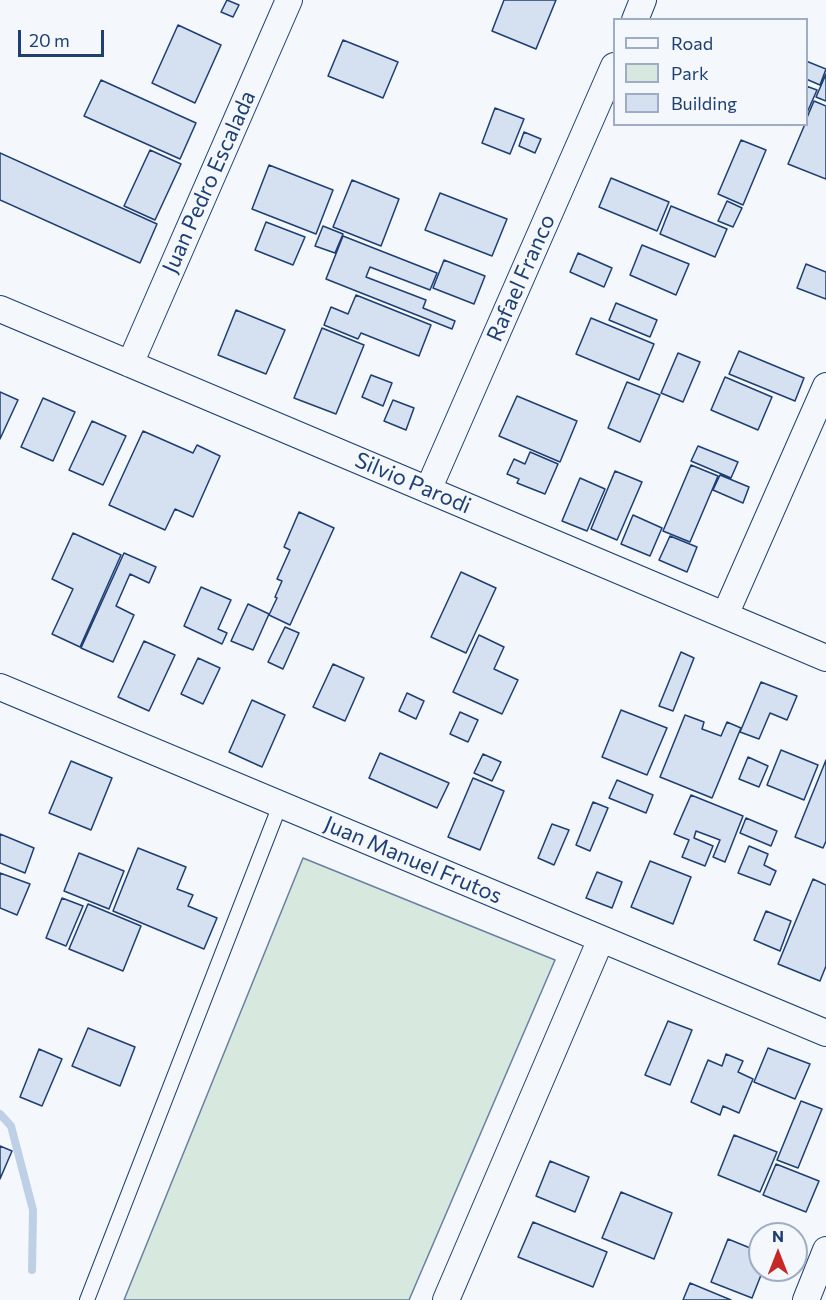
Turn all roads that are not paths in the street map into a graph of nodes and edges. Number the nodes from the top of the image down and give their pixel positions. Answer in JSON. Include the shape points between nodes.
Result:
{"nodes":[{"id":1,"x":289,"y":0,"type":"edge"},
{"id":2,"x":643,"y":0,"type":"edge"},
{"id":3,"x":636,"y":18,"type":"edge"},
{"id":4,"x":613,"y":71,"type":"edge"},
{"id":5,"x":0,"y":309,"type":"edge"},
{"id":6,"x":130,"y":364,"type":"junction"},
{"id":7,"x":826,"y":386,"type":"edge"},
{"id":8,"x":428,"y":490,"type":"junction"},
{"id":9,"x":725,"y":615,"type":"junction"},
{"id":10,"x":826,"y":658,"type":"edge"},
{"id":11,"x":0,"y":687,"type":"edge"},
{"id":12,"x":280,"y":804,"type":"junction"},
{"id":13,"x":601,"y":939,"type":"junction"},
{"id":14,"x":826,"y":1033,"type":"edge"},
{"id":15,"x":826,"y":1250,"type":"edge"},
{"id":16,"x":87,"y":1300,"type":"edge"},
{"id":17,"x":446,"y":1300,"type":"edge"},
{"id":18,"x":806,"y":1300,"type":"edge"}],
"edges":[{"from":1,"to":6,"type":"street","name":"Juan Pedro Escalada"},
{"from":2,"to":3,"type":"street"},
{"from":4,"to":8,"type":"street","name":"Rafael Franco"},
{"from":5,"to":6,"type":"street","name":"Silvio Parodi"},
{"from":6,"to":8,"type":"street","name":"Silvio Parodi"},
{"from":7,"to":9,"type":"street"},
{"from":8,"to":9,"type":"street","name":"Silvio Parodi"},
{"from":9,"to":10,"type":"street","name":"Silvio Parodi"},
{"from":11,"to":12,"type":"street","name":"Juan Manuel Frutos"},
{"from":12,"to":13,"type":"street","name":"Juan Manuel Frutos"},
{"from":12,"to":16,"type":"lane"},
{"from":13,"to":14,"type":"street","name":"Juan Manuel Frutos"},
{"from":13,"to":17,"type":"street"},
{"from":15,"to":18,"type":"street"}]}
